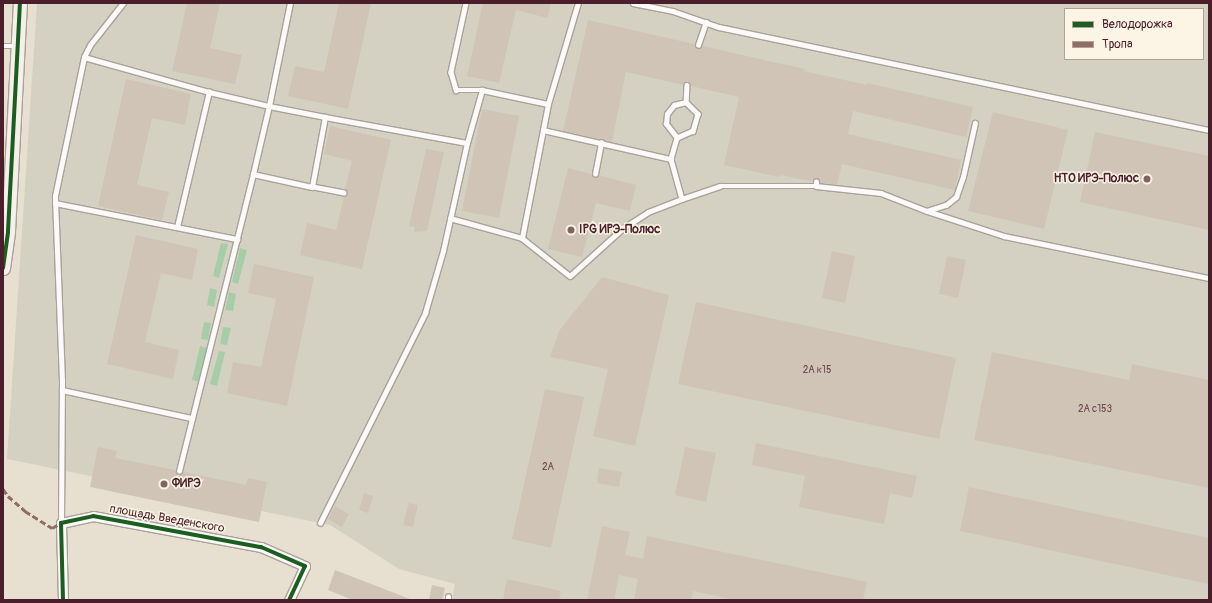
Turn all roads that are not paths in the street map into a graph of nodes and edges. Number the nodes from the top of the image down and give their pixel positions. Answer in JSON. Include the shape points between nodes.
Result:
{"nodes":[{"id":1,"x":20,"y":3,"type":"edge"},
{"id":2,"x":123,"y":3,"type":"edge"},
{"id":3,"x":290,"y":3,"type":"edge"},
{"id":4,"x":466,"y":3,"type":"edge"},
{"id":5,"x":578,"y":3,"type":"edge"},
{"id":6,"x":633,"y":3,"type":"edge"},
{"id":7,"x":706,"y":22,"type":"junction"},
{"id":8,"x":698,"y":45,"type":"dead end"},
{"id":9,"x":3,"y":46,"type":"edge"},
{"id":10,"x":18,"y":46,"type":"junction"},
{"id":11,"x":84,"y":57,"type":"junction"},
{"id":12,"x":686,"y":86,"type":"dead end"},
{"id":13,"x":482,"y":90,"type":"junction"},
{"id":14,"x":209,"y":92,"type":"junction"},
{"id":15,"x":686,"y":102,"type":"junction"},
{"id":16,"x":548,"y":104,"type":"junction"},
{"id":17,"x":268,"y":106,"type":"junction"},
{"id":18,"x":325,"y":117,"type":"junction"},
{"id":19,"x":975,"y":123,"type":"dead end"},
{"id":20,"x":543,"y":130,"type":"junction"},
{"id":21,"x":1209,"y":130,"type":"edge"},
{"id":22,"x":676,"y":138,"type":"junction"},
{"id":23,"x":467,"y":143,"type":"junction"},
{"id":24,"x":601,"y":143,"type":"junction"},
{"id":25,"x":671,"y":159,"type":"junction"},
{"id":26,"x":253,"y":174,"type":"junction"},
{"id":27,"x":595,"y":174,"type":"dead end"},
{"id":28,"x":312,"y":187,"type":"junction"},
{"id":29,"x":344,"y":193,"type":"dead end"},
{"id":30,"x":682,"y":199,"type":"junction"},
{"id":31,"x":55,"y":203,"type":"junction"},
{"id":32,"x":927,"y":211,"type":"junction"},
{"id":33,"x":450,"y":218,"type":"junction"},
{"id":34,"x":177,"y":227,"type":"junction"},
{"id":35,"x":522,"y":238,"type":"junction"},
{"id":36,"x":237,"y":239,"type":"junction"},
{"id":37,"x":3,"y":268,"type":"edge"},
{"id":38,"x":1209,"y":278,"type":"edge"},
{"id":39,"x":62,"y":390,"type":"junction"},
{"id":40,"x":192,"y":418,"type":"junction"},
{"id":41,"x":179,"y":471,"type":"dead end"},
{"id":42,"x":61,"y":523,"type":"junction"},
{"id":43,"x":320,"y":523,"type":"dead end"},
{"id":44,"x":63,"y":600,"type":"edge"},
{"id":45,"x":289,"y":600,"type":"edge"}],
"edges":[{"from":1,"to":10,"type":"street"},
{"from":2,"to":11,"type":"lane","via":[[90,45]]},
{"from":3,"to":17,"type":"lane"},
{"from":4,"to":13,"type":"lane","via":[[450,72],[456,90]]},
{"from":5,"to":16,"type":"lane"},
{"from":6,"to":7,"type":"lane","via":[[673,11]]},
{"from":7,"to":8,"type":"lane"},
{"from":7,"to":21,"type":"lane","via":[[719,27]]},
{"from":9,"to":10,"type":"lane"},
{"from":10,"to":37,"type":"street","via":[[8,231]]},
{"from":11,"to":14,"type":"lane"},
{"from":11,"to":31,"type":"lane","via":[[58,175]]},
{"from":12,"to":15,"type":"lane"},
{"from":13,"to":16,"type":"lane"},
{"from":13,"to":23,"type":"lane"},
{"from":14,"to":17,"type":"lane"},
{"from":14,"to":34,"type":"lane"},
{"from":15,"to":22,"type":"lane","via":[[674,105],[667,114],[666,124]]},
{"from":15,"to":22,"type":"lane","via":[[698,114],[693,131]]},
{"from":16,"to":20,"type":"lane"},
{"from":17,"to":18,"type":"lane"},
{"from":17,"to":26,"type":"lane"},
{"from":18,"to":23,"type":"lane"},
{"from":18,"to":28,"type":"lane"},
{"from":19,"to":32,"type":"lane","via":[[956,197],[946,205]]},
{"from":20,"to":24,"type":"lane"},
{"from":20,"to":35,"type":"lane"},
{"from":22,"to":25,"type":"lane"},
{"from":23,"to":33,"type":"lane"},
{"from":24,"to":25,"type":"lane"},
{"from":24,"to":27,"type":"lane"},
{"from":25,"to":30,"type":"lane"},
{"from":26,"to":28,"type":"lane"},
{"from":26,"to":36,"type":"lane"},
{"from":28,"to":29,"type":"lane"},
{"from":30,"to":32,"type":"lane","via":[[720,186],[816,184],[881,193]]},
{"from":30,"to":35,"type":"lane","via":[[648,212],[622,229],[570,276]]},
{"from":31,"to":34,"type":"lane"},
{"from":31,"to":39,"type":"lane"},
{"from":32,"to":38,"type":"lane","via":[[1004,236]]},
{"from":33,"to":35,"type":"lane"},
{"from":33,"to":43,"type":"lane","via":[[425,313]]},
{"from":34,"to":36,"type":"lane"},
{"from":36,"to":40,"type":"lane"},
{"from":39,"to":40,"type":"lane"},
{"from":39,"to":42,"type":"lane"},
{"from":40,"to":41,"type":"lane"},
{"from":42,"to":44,"type":"street"},
{"from":42,"to":45,"type":"street","name":"площадь Введенского","via":[[93,516],[261,547],[305,566]]}]}
